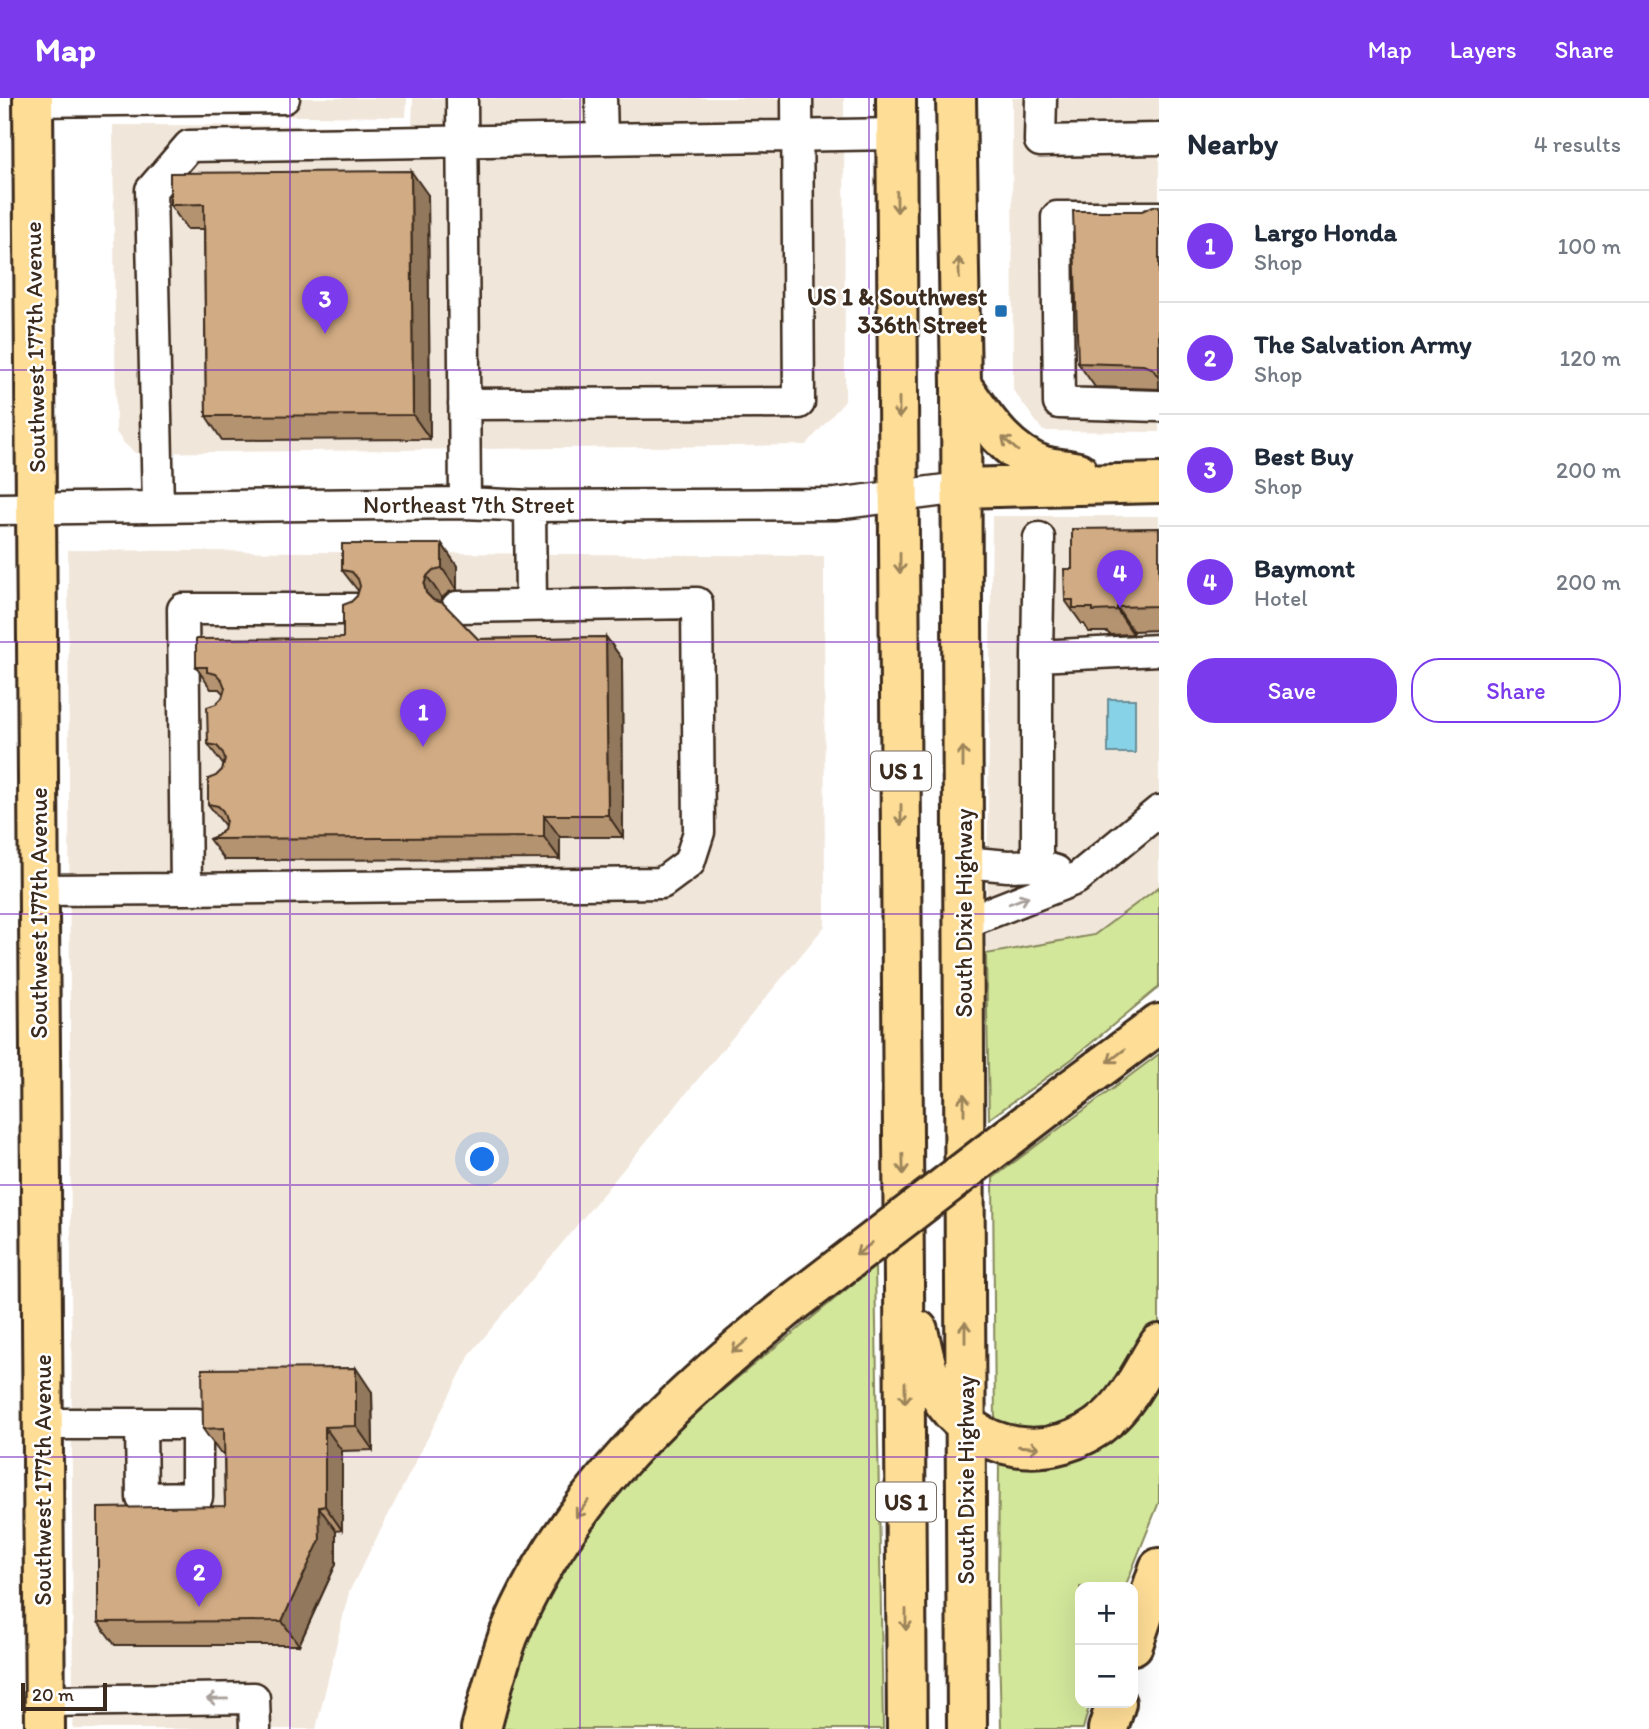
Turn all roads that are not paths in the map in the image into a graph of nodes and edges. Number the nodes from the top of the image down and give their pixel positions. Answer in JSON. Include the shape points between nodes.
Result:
{"nodes":[{"id":1,"x":284,"y":98,"type":"edge"},
{"id":2,"x":462,"y":98,"type":"edge"},
{"id":3,"x":601,"y":98,"type":"edge"},
{"id":4,"x":797,"y":98,"type":"edge"},
{"id":5,"x":956,"y":98,"type":"edge"},
{"id":6,"x":1041,"y":98,"type":"edge"},
{"id":7,"x":33,"y":100,"type":"edge"},
{"id":8,"x":896,"y":116,"type":"edge"},
{"id":9,"x":798,"y":136,"type":"junction"},
{"id":10,"x":602,"y":138,"type":"junction"},
{"id":11,"x":1159,"y":139,"type":"edge"},
{"id":12,"x":463,"y":140,"type":"junction"},
{"id":13,"x":1159,"y":217,"type":"edge"},
{"id":14,"x":961,"y":385,"type":"junction"},
{"id":15,"x":464,"y":404,"type":"junction"},
{"id":16,"x":1159,"y":406,"type":"edge"},
{"id":17,"x":1118,"y":483,"type":"junction"},
{"id":18,"x":1159,"y":483,"type":"edge"},
{"id":19,"x":961,"y":488,"type":"junction"},
{"id":20,"x":900,"y":495,"type":"junction"},
{"id":21,"x":465,"y":503,"type":"junction"},
{"id":22,"x":158,"y":506,"type":"junction"},
{"id":23,"x":530,"y":506,"type":"junction"},
{"id":24,"x":37,"y":508,"type":"junction"},
{"id":25,"x":0,"y":509,"type":"edge"},
{"id":26,"x":1039,"y":538,"type":"dead end"},
{"id":27,"x":531,"y":605,"type":"junction"},
{"id":28,"x":457,"y":607,"type":"dead end"},
{"id":29,"x":358,"y":609,"type":"edge"},
{"id":30,"x":1159,"y":650,"type":"edge"},
{"id":31,"x":1037,"y":656,"type":"junction"},
{"id":32,"x":1159,"y":811,"type":"edge"},
{"id":33,"x":964,"y":862,"type":"junction"},
{"id":34,"x":1037,"y":865,"type":"junction"},
{"id":35,"x":1076,"y":878,"type":"junction"},
{"id":36,"x":186,"y":889,"type":"junction"},
{"id":37,"x":40,"y":890,"type":"junction"},
{"id":38,"x":964,"y":923,"type":"junction"},
{"id":39,"x":1159,"y":1024,"type":"edge"},
{"id":40,"x":904,"y":1276,"type":"junction"},
{"id":41,"x":1159,"y":1344,"type":"edge"},
{"id":42,"x":42,"y":1424,"type":"junction"},
{"id":43,"x":141,"y":1424,"type":"dead end"},
{"id":44,"x":965,"y":1424,"type":"junction"},
{"id":45,"x":1159,"y":1568,"type":"edge"},
{"id":46,"x":1138,"y":1630,"type":"edge"},
{"id":47,"x":1114,"y":1708,"type":"edge"},
{"id":48,"x":44,"y":1715,"type":"edge"},
{"id":49,"x":255,"y":1729,"type":"edge"},
{"id":50,"x":481,"y":1729,"type":"edge"},
{"id":51,"x":907,"y":1729,"type":"edge"},
{"id":52,"x":967,"y":1729,"type":"edge"},
{"id":53,"x":1108,"y":1729,"type":"edge"}],
"edges":[{"from":1,"to":7,"type":"street"},
{"from":2,"to":12,"type":"street"},
{"from":3,"to":10,"type":"street"},
{"from":4,"to":9,"type":"street"},
{"from":14,"to":5,"type":"main road","name":"South Dixie Highway","number":"US 1","one_way":true},
{"from":6,"to":11,"type":"street","via":[[1040,141]]},
{"from":7,"to":24,"type":"main road","name":"Southwest 177th Avenue"},
{"from":8,"to":9,"type":"street"},
{"from":8,"to":20,"type":"main road","number":"US 1","one_way":true},
{"from":9,"to":10,"type":"street"},
{"from":9,"to":15,"type":"street","via":[[799,403]]},
{"from":10,"to":12,"type":"street"},
{"from":12,"to":15,"type":"street"},
{"from":12,"to":22,"type":"street","via":[[190,146],[151,190]]},
{"from":13,"to":16,"type":"street","via":[[1057,217],[1059,404]]},
{"from":17,"to":14,"type":"main road","one_way":true,"via":[[1043,465],[1020,453],[996,432]]},
{"from":14,"to":19,"type":"main road","name":"South Dixie Highway","number":"US 1"},
{"from":15,"to":21,"type":"street"},
{"from":17,"to":18,"type":"main road"},
{"from":17,"to":19,"type":"main road"},
{"from":19,"to":20,"type":"street","name":"Northeast 7th Street"},
{"from":33,"to":19,"type":"main road","name":"South Dixie Highway","number":"US 1","one_way":true},
{"from":20,"to":23,"type":"street","name":"Northeast 7th Street","via":[[836,504]]},
{"from":20,"to":40,"type":"main road","number":"US 1","one_way":true},
{"from":21,"to":22,"type":"street","name":"Northeast 7th Street"},
{"from":21,"to":23,"type":"street","name":"Northeast 7th Street"},
{"from":22,"to":24,"type":"street","name":"Northeast 7th Street"},
{"from":23,"to":27,"type":"street"},
{"from":24,"to":25,"type":"street","name":"Northeast 7th Street"},
{"from":24,"to":37,"type":"main road","name":"Southwest 177th Avenue"},
{"from":26,"to":31,"type":"street"},
{"from":27,"to":28,"type":"street"},
{"from":27,"to":36,"type":"street","via":[[697,603],[699,832],[689,863],[662,883]]},
{"from":29,"to":36,"type":"street","via":[[183,609],[197,710],[199,844]]},
{"from":30,"to":31,"type":"street"},
{"from":31,"to":34,"type":"street"},
{"from":32,"to":35,"type":"street"},
{"from":33,"to":34,"type":"street"},
{"from":33,"to":38,"type":"main road","name":"South Dixie Highway","number":"US 1"},
{"from":34,"to":35,"type":"street"},
{"from":38,"to":35,"type":"street","one_way":true},
{"from":36,"to":37,"type":"street"},
{"from":37,"to":42,"type":"main road","name":"Southwest 177th Avenue"},
{"from":44,"to":38,"type":"main road","name":"South Dixie Highway","number":"US 1","one_way":true},
{"from":39,"to":50,"type":"main road","one_way":true,"bridge":true,"via":[[793,1303],[723,1360],[644,1435],[589,1499],[522,1607],[497,1669]]},
{"from":40,"to":44,"type":"main road","via":[[928,1372],[937,1392]]},
{"from":40,"to":51,"type":"main road","number":"US 1","one_way":true},
{"from":44,"to":41,"type":"main road","one_way":true,"via":[[1020,1447],[1059,1446],[1077,1440],[1122,1403]]},
{"from":42,"to":43,"type":"street"},
{"from":42,"to":48,"type":"main road","name":"Southwest 177th Avenue"},
{"from":44,"to":52,"type":"main road","name":"South Dixie Highway","number":"US 1"},
{"from":45,"to":46,"type":"main road"},
{"from":47,"to":53,"type":"main road"},
{"from":49,"to":48,"type":"street","one_way":true,"via":[[254,1698]]}]}
